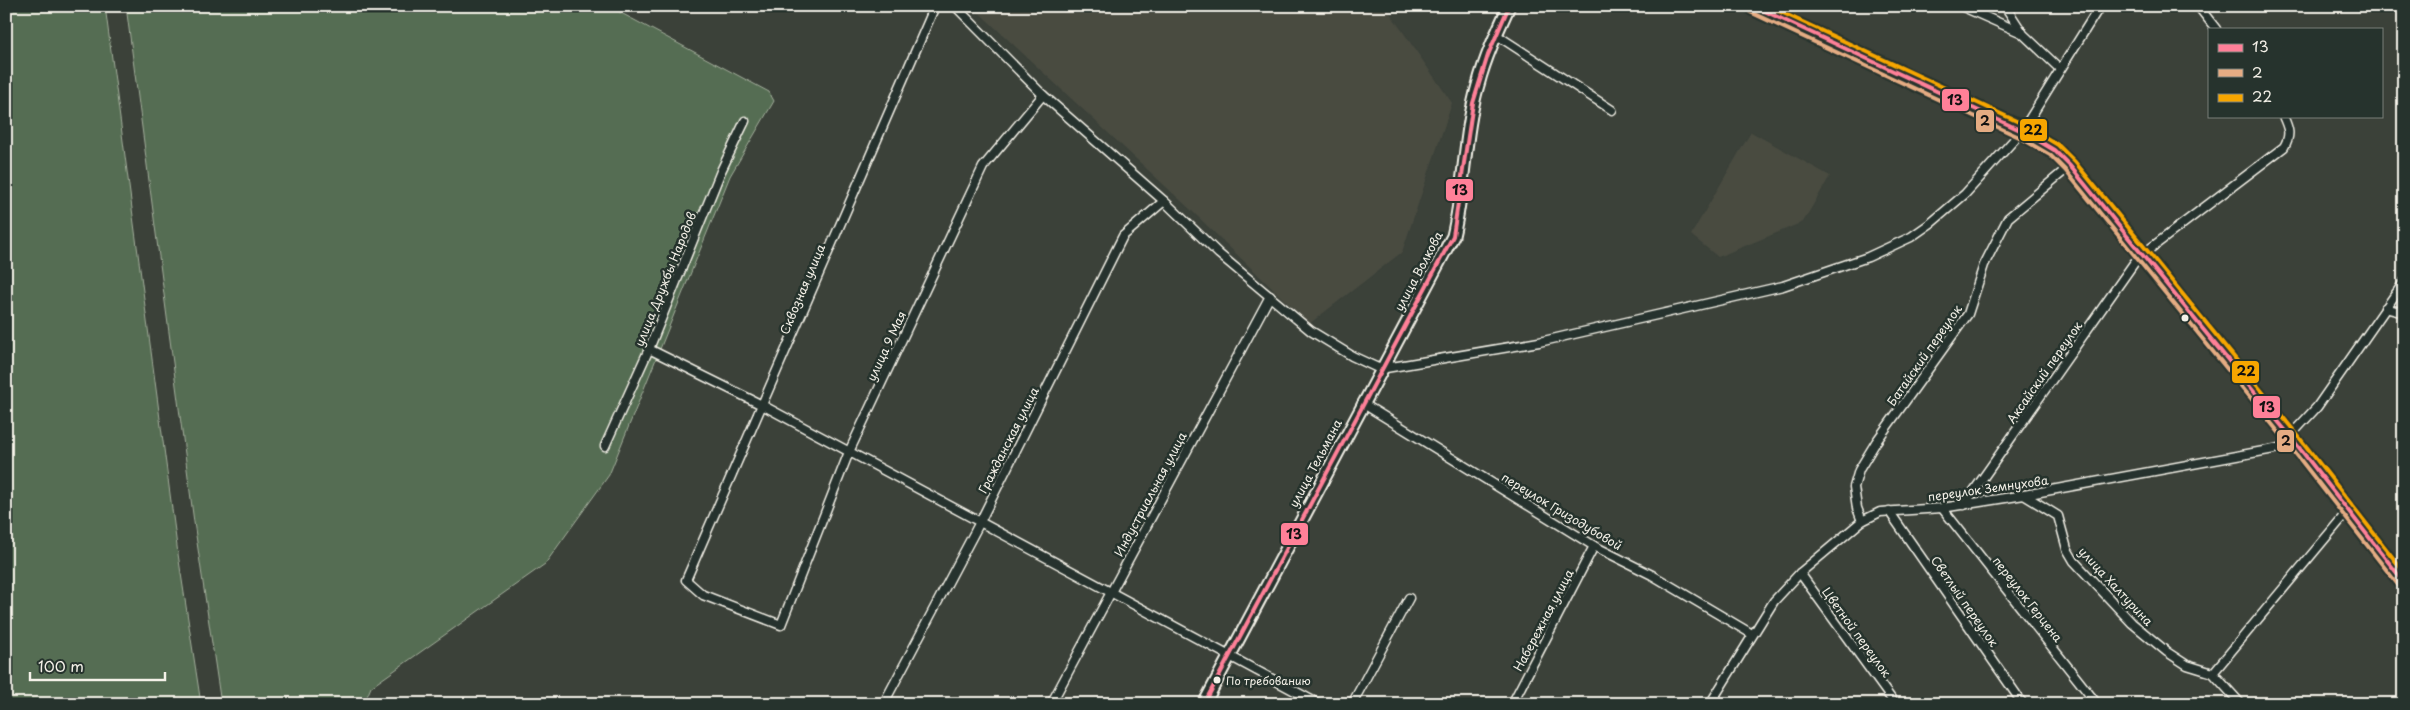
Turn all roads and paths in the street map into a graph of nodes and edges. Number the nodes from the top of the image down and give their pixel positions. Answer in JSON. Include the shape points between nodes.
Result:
{"nodes":[{"id":1,"x":936,"y":6,"type":"edge"},
{"id":2,"x":955,"y":6,"type":"edge"},
{"id":3,"x":1508,"y":6,"type":"edge"},
{"id":4,"x":1753,"y":6,"type":"edge"},
{"id":5,"x":1961,"y":6,"type":"edge"},
{"id":6,"x":2005,"y":6,"type":"edge"},
{"id":7,"x":2100,"y":6,"type":"edge"},
{"id":8,"x":2198,"y":6,"type":"edge"},
{"id":9,"x":2215,"y":28,"type":"edge"},
{"id":10,"x":2022,"y":32,"type":"junction"},
{"id":11,"x":1495,"y":34,"type":"junction"},
{"id":12,"x":2060,"y":69,"type":"junction"},
{"id":13,"x":1043,"y":95,"type":"junction"},
{"id":14,"x":1612,"y":110,"type":"dead end"},
{"id":15,"x":2284,"y":118,"type":"edge"},
{"id":16,"x":746,"y":121,"type":"dead end"},
{"id":17,"x":2022,"y":131,"type":"junction"},
{"id":18,"x":2070,"y":166,"type":"junction"},
{"id":19,"x":1164,"y":201,"type":"junction"},
{"id":20,"x":2143,"y":254,"type":"junction"},
{"id":21,"x":2404,"y":282,"type":"edge"},
{"id":22,"x":1270,"y":296,"type":"junction"},
{"id":23,"x":2385,"y":308,"type":"junction"},
{"id":24,"x":2404,"y":313,"type":"edge"},
{"id":25,"x":649,"y":349,"type":"junction"},
{"id":26,"x":1380,"y":369,"type":"junction"},
{"id":27,"x":1362,"y":403,"type":"junction"},
{"id":28,"x":764,"y":406,"type":"junction"},
{"id":29,"x":2293,"y":441,"type":"junction"},
{"id":30,"x":605,"y":446,"type":"dead end"},
{"id":31,"x":849,"y":452,"type":"junction"},
{"id":32,"x":2024,"y":495,"type":"junction"},
{"id":33,"x":1964,"y":505,"type":"junction"},
{"id":34,"x":1942,"y":508,"type":"junction"},
{"id":35,"x":1889,"y":511,"type":"junction"},
{"id":36,"x":2348,"y":511,"type":"junction"},
{"id":37,"x":1862,"y":521,"type":"junction"},
{"id":38,"x":980,"y":522,"type":"junction"},
{"id":39,"x":1594,"y":546,"type":"junction"},
{"id":40,"x":1800,"y":573,"type":"junction"},
{"id":41,"x":2404,"y":582,"type":"edge"},
{"id":42,"x":1110,"y":592,"type":"junction"},
{"id":43,"x":1409,"y":598,"type":"dead end"},
{"id":44,"x":781,"y":625,"type":"joint"},
{"id":45,"x":1752,"y":634,"type":"junction"},
{"id":46,"x":1229,"y":656,"type":"junction"},
{"id":47,"x":2213,"y":673,"type":"junction"},
{"id":48,"x":885,"y":701,"type":"dead end"},
{"id":49,"x":1051,"y":704,"type":"edge"},
{"id":50,"x":1204,"y":704,"type":"edge"},
{"id":51,"x":1319,"y":704,"type":"edge"},
{"id":52,"x":1352,"y":704,"type":"edge"},
{"id":53,"x":1512,"y":704,"type":"edge"},
{"id":54,"x":1710,"y":704,"type":"edge"},
{"id":55,"x":1895,"y":704,"type":"edge"},
{"id":56,"x":2023,"y":704,"type":"edge"},
{"id":57,"x":2097,"y":704,"type":"edge"},
{"id":58,"x":2241,"y":704,"type":"edge"}],
"edges":[{"from":1,"to":28,"type":"street","name":"Сквозная улица"},
{"from":2,"to":13,"type":"street"},
{"from":3,"to":11,"type":"street","name":"улица Волкова"},
{"from":4,"to":17,"type":"street"},
{"from":5,"to":10,"type":"street"},
{"from":6,"to":10,"type":"street"},
{"from":7,"to":12,"type":"street"},
{"from":8,"to":9,"type":"street"},
{"from":10,"to":12,"type":"street"},
{"from":11,"to":14,"type":"street"},
{"from":11,"to":26,"type":"street","name":"улица Волкова","via":[[1477,86],[1453,236]]},
{"from":12,"to":17,"type":"street"},
{"from":13,"to":19,"type":"street"},
{"from":13,"to":31,"type":"street","name":"улица 9 Мая","via":[[983,167]]},
{"from":15,"to":20,"type":"street","name":"Аксайский переулок","via":[[2290,129],[2284,147]]},
{"from":16,"to":25,"type":"street","name":"улица Дружбы Народов","via":[[721,171]]},
{"from":17,"to":18,"type":"street","via":[[2054,150]]},
{"from":17,"to":26,"type":"street","via":[[1965,194],[1932,223],[1912,237],[1868,257],[1783,286],[1539,342]]},
{"from":18,"to":20,"type":"street"},
{"from":18,"to":37,"type":"street","name":"Батайский переулок","via":[[2008,218],[1984,265],[1968,314],[1859,470],[1854,487]]},
{"from":19,"to":22,"type":"street","via":[[1219,254]]},
{"from":19,"to":38,"type":"street","name":"Гражданская улица","via":[[1123,236]]},
{"from":20,"to":29,"type":"street"},
{"from":20,"to":33,"type":"street","name":"Аксайский переулок"},
{"from":21,"to":23,"type":"street"},
{"from":22,"to":26,"type":"street","via":[[1311,331]]},
{"from":22,"to":42,"type":"street","name":"Индустриальная улица"},
{"from":23,"to":24,"type":"street"},
{"from":23,"to":29,"type":"street"},
{"from":25,"to":28,"type":"street"},
{"from":25,"to":30,"type":"street","name":"улица Дружбы Народов"},
{"from":26,"to":27,"type":"street","name":"улица Тельмана"},
{"from":27,"to":39,"type":"street","name":"переулок Гризодубовой"},
{"from":27,"to":46,"type":"street","name":"улица Тельмана"},
{"from":28,"to":31,"type":"street"},
{"from":28,"to":44,"type":"street","name":"Сквозная улица","via":[[686,580],[703,595]]},
{"from":29,"to":32,"type":"street","name":"переулок Земнухова"},
{"from":29,"to":36,"type":"street"},
{"from":31,"to":38,"type":"street"},
{"from":31,"to":44,"type":"street","name":"улица 9 Мая"},
{"from":32,"to":33,"type":"street","name":"переулок Земнухова"},
{"from":32,"to":47,"type":"street","name":"улица Халтурина","via":[[2058,516],[2067,549],[2074,561],[2132,623],[2176,659]]},
{"from":33,"to":34,"type":"street","name":"переулок Земнухова"},
{"from":34,"to":35,"type":"street","name":"переулок Земнухова"},
{"from":34,"to":57,"type":"street","name":"переулок Герцена"},
{"from":35,"to":37,"type":"street","name":"переулок Земнухова"},
{"from":35,"to":56,"type":"street","name":"Светлый переулок"},
{"from":36,"to":41,"type":"street"},
{"from":36,"to":47,"type":"street"},
{"from":37,"to":40,"type":"street","name":"переулок Земнухова"},
{"from":38,"to":42,"type":"street"},
{"from":38,"to":48,"type":"street","name":"Гражданская улица"},
{"from":39,"to":45,"type":"street","name":"переулок Гризодубовой","via":[[1652,575]]},
{"from":39,"to":53,"type":"street","name":"Набережная улица"},
{"from":40,"to":45,"type":"street","name":"переулок Земнухова","via":[[1774,601]]},
{"from":40,"to":55,"type":"street","name":"Цветной переулок"},
{"from":42,"to":46,"type":"street"},
{"from":42,"to":49,"type":"street","name":"Индустриальная улица"},
{"from":43,"to":52,"type":"street"},
{"from":45,"to":54,"type":"street","name":"переулок Земнухова"},
{"from":46,"to":50,"type":"street","name":"улица Тельмана"},
{"from":46,"to":51,"type":"street"},
{"from":47,"to":58,"type":"street"}]}
